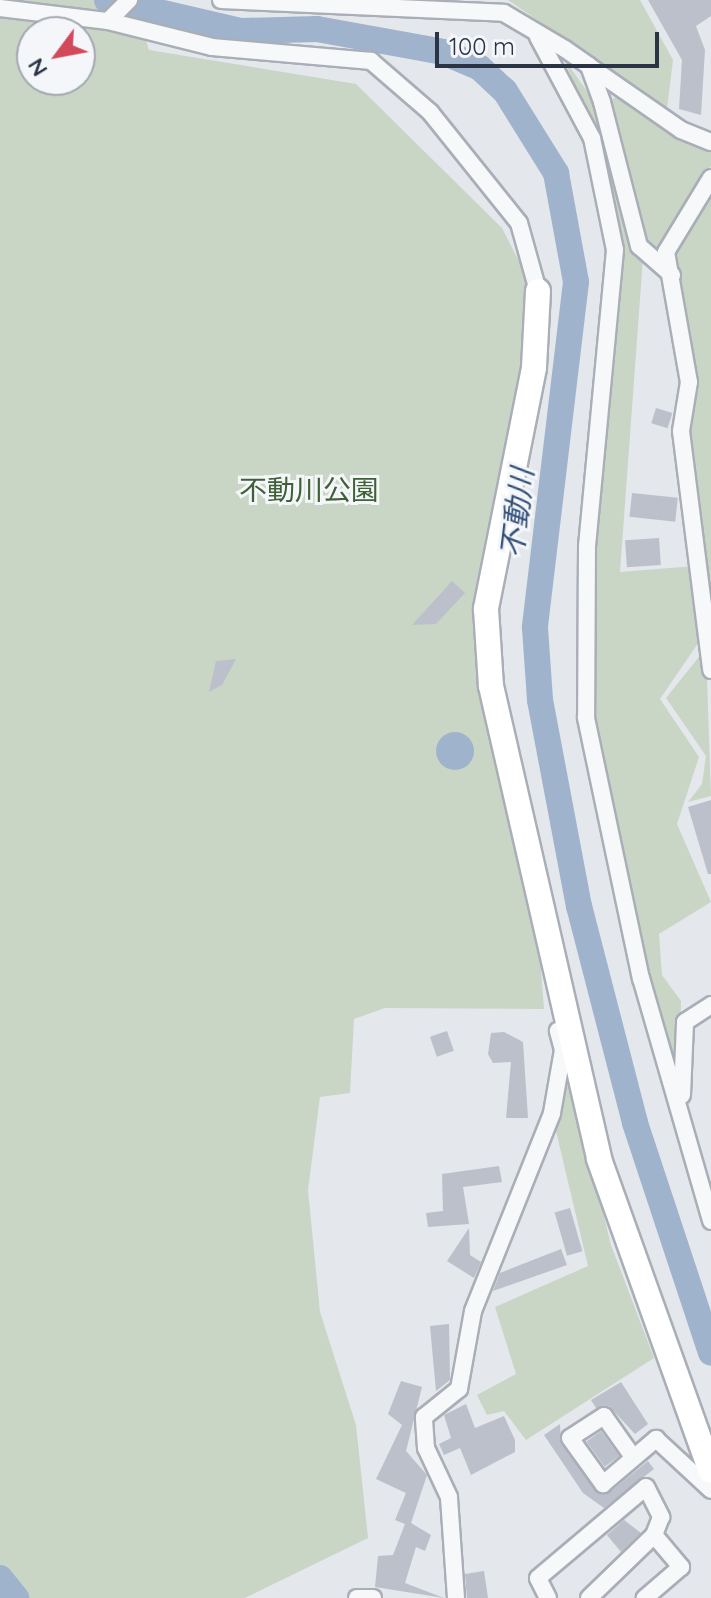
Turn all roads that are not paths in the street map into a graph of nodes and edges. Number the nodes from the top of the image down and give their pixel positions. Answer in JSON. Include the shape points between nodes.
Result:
{"nodes":[{"id":1,"x":221,"y":0,"type":"edge"},
{"id":2,"x":0,"y":8,"type":"edge"},
{"id":3,"x":117,"y":10,"type":"edge"},
{"id":4,"x":538,"y":37,"type":"junction"},
{"id":5,"x":589,"y":66,"type":"junction"},
{"id":6,"x":711,"y":142,"type":"edge"},
{"id":7,"x":711,"y":178,"type":"edge"},
{"id":8,"x":672,"y":275,"type":"junction"},
{"id":9,"x":538,"y":291,"type":"joint"},
{"id":10,"x":711,"y":670,"type":"edge"},
{"id":11,"x":557,"y":984,"type":"junction"},
{"id":12,"x":711,"y":1005,"type":"edge"},
{"id":13,"x":682,"y":1101,"type":"junction"},
{"id":14,"x":711,"y":1221,"type":"edge"},
{"id":15,"x":633,"y":1457,"type":"dead end"},
{"id":16,"x":711,"y":1471,"type":"edge"},
{"id":17,"x":711,"y":1490,"type":"edge"},
{"id":18,"x":654,"y":1535,"type":"junction"},
{"id":19,"x":357,"y":1598,"type":"edge"},
{"id":20,"x":373,"y":1598,"type":"edge"},
{"id":21,"x":456,"y":1598,"type":"edge"},
{"id":22,"x":548,"y":1598,"type":"edge"},
{"id":23,"x":589,"y":1598,"type":"edge"},
{"id":24,"x":645,"y":1598,"type":"edge"}],
"edges":[{"from":1,"to":4,"type":"street","via":[[504,13]]},
{"from":2,"to":3,"type":"street"},
{"from":3,"to":9,"type":"street","via":[[212,47],[371,61],[430,112],[519,223]]},
{"from":4,"to":5,"type":"street"},
{"from":4,"to":13,"type":"street","via":[[592,138],[612,222],[615,298],[587,546],[586,718],[641,978]]},
{"from":5,"to":6,"type":"street","via":[[681,130]]},
{"from":5,"to":8,"type":"street","via":[[639,246]]},
{"from":7,"to":8,"type":"street","via":[[669,242]]},
{"from":8,"to":10,"type":"street","via":[[689,382],[681,431]]},
{"from":9,"to":11,"type":"street","via":[[534,368],[491,571],[486,646]]},
{"from":11,"to":16,"type":"street","via":[[599,1159]]},
{"from":11,"to":21,"type":"street","via":[[550,995],[563,1050],[552,1113],[473,1311],[459,1389],[424,1417],[426,1448],[449,1497]]},
{"from":12,"to":13,"type":"street","via":[[685,1022]]},
{"from":13,"to":14,"type":"street"},
{"from":15,"to":17,"type":"street","via":[[656,1439]]},
{"from":18,"to":22,"type":"street","via":[[661,1517],[646,1487],[538,1578]]},
{"from":18,"to":23,"type":"street"},
{"from":18,"to":24,"type":"street","via":[[681,1567]]},
{"from":19,"to":20,"type":"street"}]}
